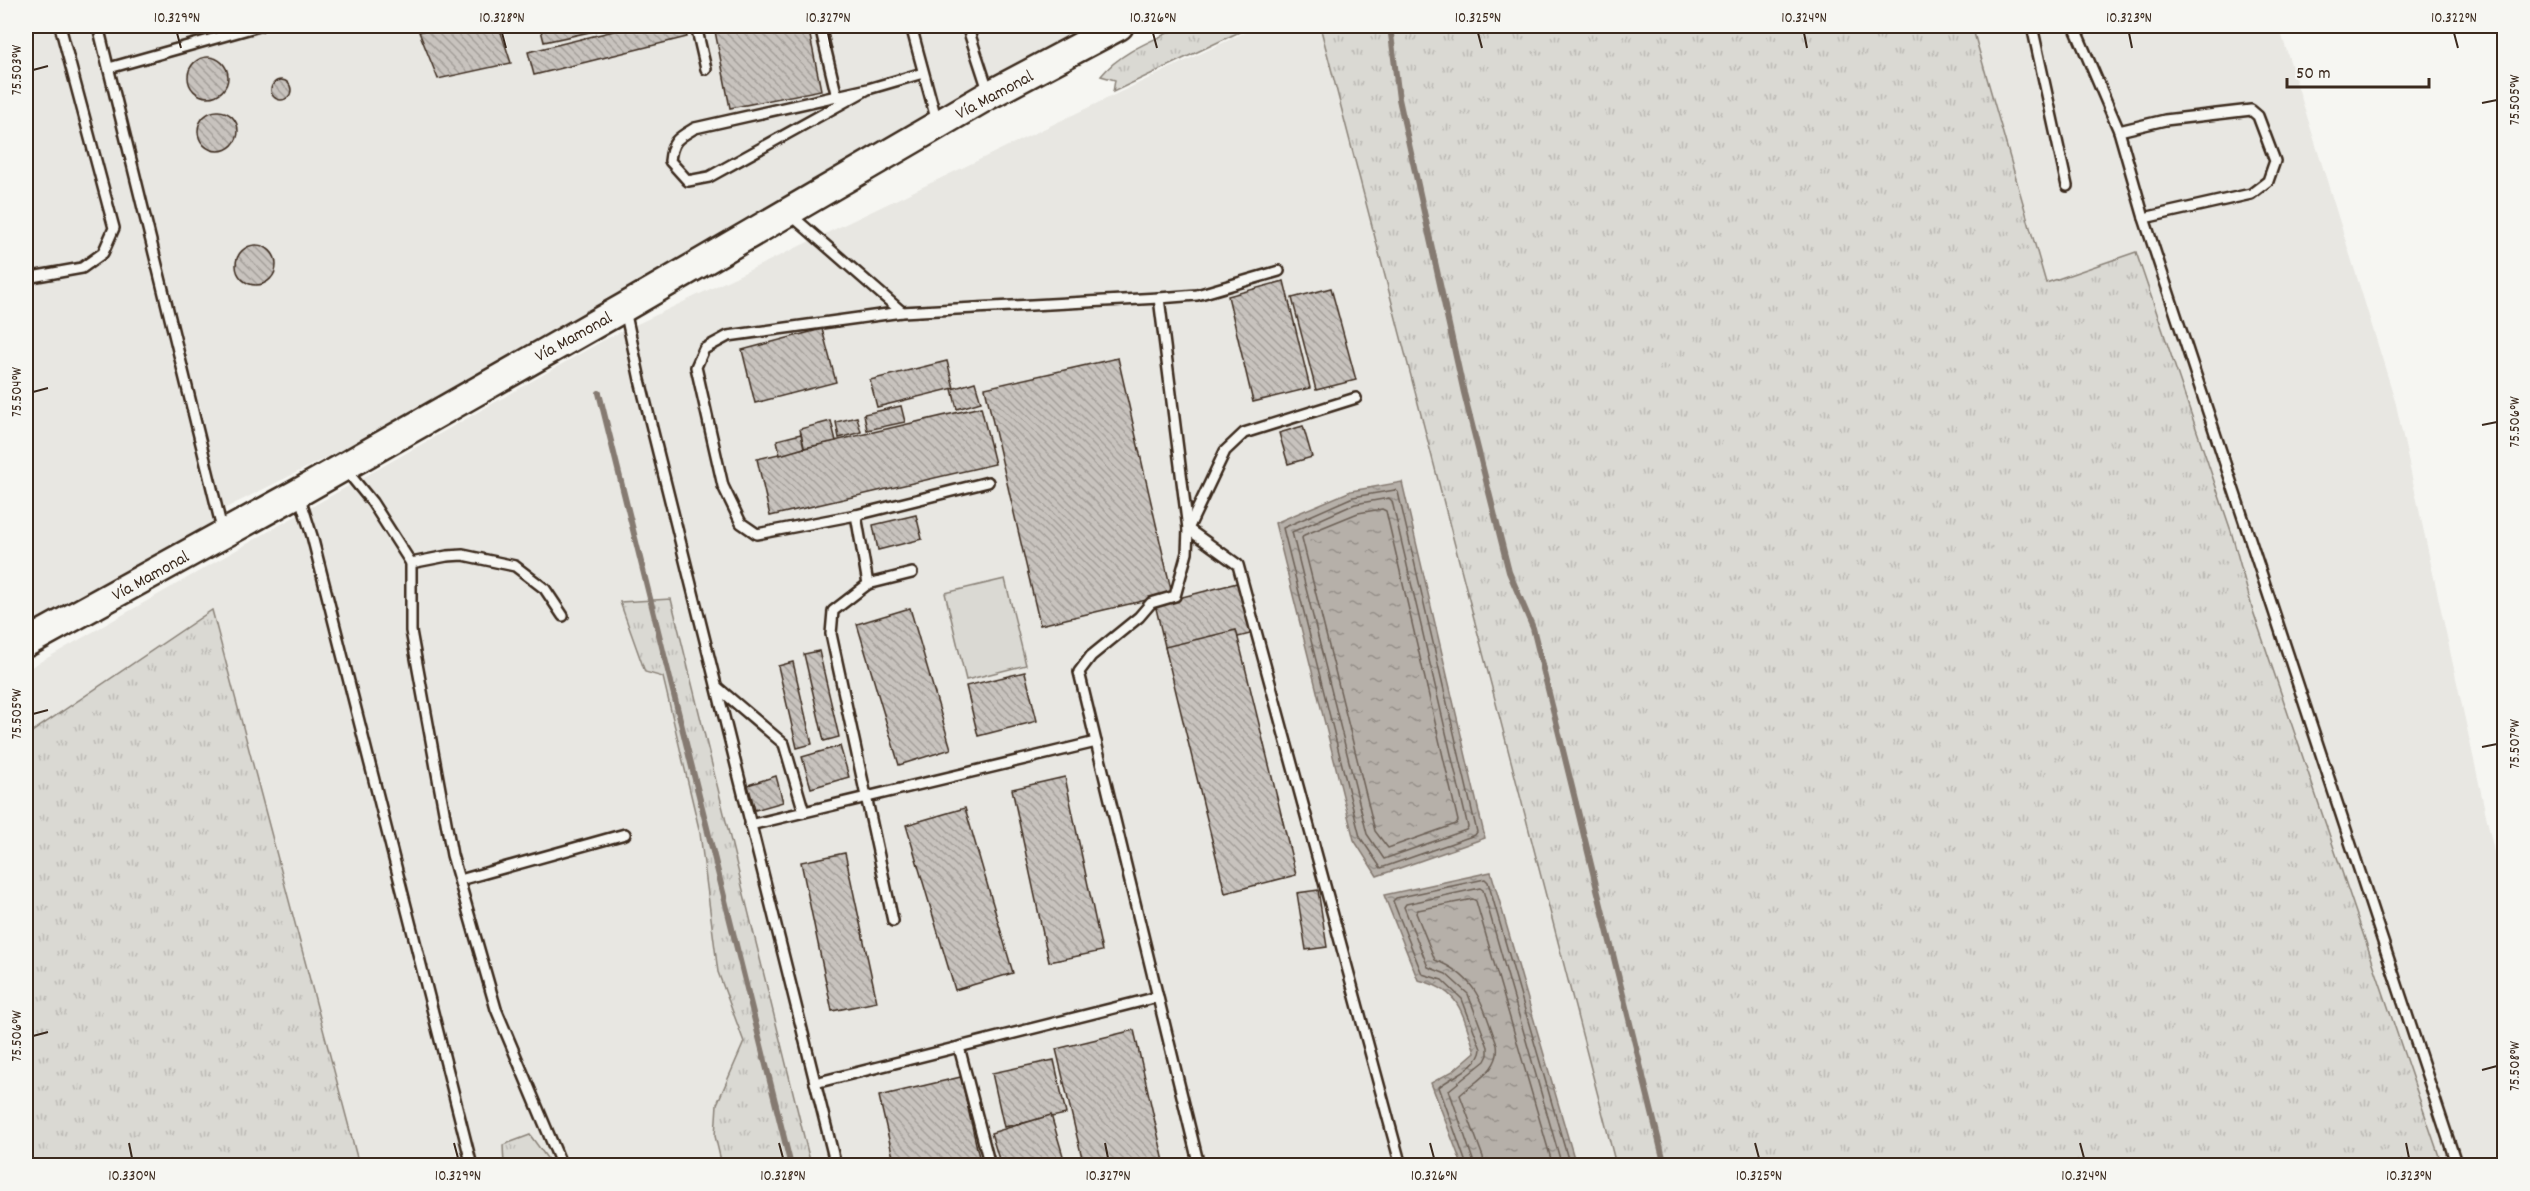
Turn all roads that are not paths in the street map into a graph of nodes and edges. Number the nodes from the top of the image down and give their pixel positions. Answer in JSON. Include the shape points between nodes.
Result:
{"nodes":[{"id":1,"x":60,"y":26,"type":"edge"},
{"id":2,"x":98,"y":26,"type":"edge"},
{"id":3,"x":259,"y":26,"type":"edge"},
{"id":4,"x":696,"y":26,"type":"edge"},
{"id":5,"x":820,"y":26,"type":"edge"},
{"id":6,"x":911,"y":26,"type":"edge"},
{"id":7,"x":967,"y":26,"type":"edge"},
{"id":8,"x":1119,"y":26,"type":"edge"},
{"id":9,"x":2032,"y":26,"type":"edge"},
{"id":10,"x":2074,"y":26,"type":"edge"},
{"id":11,"x":109,"y":68,"type":"junction"},
{"id":12,"x":706,"y":69,"type":"dead end"},
{"id":13,"x":923,"y":73,"type":"junction"},
{"id":14,"x":868,"y":89,"type":"junction"},
{"id":15,"x":989,"y":95,"type":"junction"},
{"id":16,"x":837,"y":97,"type":"junction"},
{"id":17,"x":938,"y":124,"type":"junction"},
{"id":18,"x":2119,"y":131,"type":"junction"},
{"id":19,"x":2067,"y":186,"type":"dead end"},
{"id":20,"x":788,"y":212,"type":"junction"},
{"id":21,"x":2144,"y":218,"type":"junction"},
{"id":22,"x":1279,"y":271,"type":"dead end"},
{"id":23,"x":26,"y":278,"type":"edge"},
{"id":24,"x":1159,"y":298,"type":"junction"},
{"id":25,"x":625,"y":308,"type":"junction"},
{"id":26,"x":902,"y":312,"type":"junction"},
{"id":27,"x":1356,"y":398,"type":"dead end"},
{"id":28,"x":343,"y":467,"type":"junction"},
{"id":29,"x":988,"y":482,"type":"dead end"},
{"id":30,"x":298,"y":493,"type":"junction"},
{"id":31,"x":856,"y":515,"type":"junction"},
{"id":32,"x":1188,"y":530,"type":"junction"},
{"id":33,"x":224,"y":535,"type":"junction"},
{"id":34,"x":411,"y":563,"type":"junction"},
{"id":35,"x":912,"y":573,"type":"dead end"},
{"id":36,"x":868,"y":584,"type":"junction"},
{"id":37,"x":563,"y":616,"type":"dead end"},
{"id":38,"x":26,"y":643,"type":"edge"},
{"id":39,"x":717,"y":687,"type":"junction"},
{"id":40,"x":1096,"y":742,"type":"junction"},
{"id":41,"x":867,"y":796,"type":"junction"},
{"id":42,"x":804,"y":812,"type":"junction"},
{"id":43,"x":750,"y":825,"type":"junction"},
{"id":44,"x":625,"y":834,"type":"dead end"},
{"id":45,"x":460,"y":880,"type":"junction"},
{"id":46,"x":893,"y":921,"type":"dead end"},
{"id":47,"x":1158,"y":997,"type":"junction"},
{"id":48,"x":959,"y":1047,"type":"junction"},
{"id":49,"x":815,"y":1083,"type":"junction"},
{"id":50,"x":472,"y":1166,"type":"edge"},
{"id":51,"x":562,"y":1166,"type":"edge"},
{"id":52,"x":836,"y":1166,"type":"edge"},
{"id":53,"x":990,"y":1166,"type":"edge"},
{"id":54,"x":1199,"y":1166,"type":"edge"},
{"id":55,"x":1401,"y":1166,"type":"edge"},
{"id":56,"x":2457,"y":1166,"type":"edge"}],
"edges":[{"from":1,"to":23,"type":"lane","via":[[114,228],[103,253],[82,268]]},
{"from":2,"to":11,"type":"lane"},
{"from":3,"to":11,"type":"lane"},
{"from":4,"to":12,"type":"lane"},
{"from":5,"to":16,"type":"lane"},
{"from":6,"to":13,"type":"lane"},
{"from":7,"to":15,"type":"lane"},
{"from":8,"to":15,"type":"street","name":"Vía Mamonal"},
{"from":9,"to":19,"type":"lane"},
{"from":10,"to":18,"type":"lane"},
{"from":11,"to":33,"type":"lane"},
{"from":13,"to":14,"type":"lane"},
{"from":13,"to":17,"type":"lane"},
{"from":14,"to":16,"type":"lane"},
{"from":14,"to":16,"type":"lane","via":[[709,177],[688,181],[670,161],[671,146],[695,128]]},
{"from":15,"to":17,"type":"street","name":"Vía Mamonal"},
{"from":17,"to":20,"type":"street","name":"Vía Mamonal"},
{"from":18,"to":21,"type":"lane"},
{"from":18,"to":21,"type":"lane","via":[[2165,120],[2251,110],[2258,116],[2275,161],[2268,180],[2251,194]]},
{"from":20,"to":25,"type":"street","name":"Vía Mamonal"},
{"from":20,"to":26,"type":"lane"},
{"from":21,"to":56,"type":"lane"},
{"from":22,"to":24,"type":"lane","via":[[1197,295]]},
{"from":24,"to":26,"type":"lane"},
{"from":24,"to":32,"type":"lane"},
{"from":25,"to":28,"type":"street","name":"Vía Mamonal"},
{"from":25,"to":39,"type":"lane"},
{"from":26,"to":31,"type":"lane","via":[[728,336],[704,349],[696,367],[723,486],[741,523],[757,534]]},
{"from":27,"to":32,"type":"lane","via":[[1244,433],[1225,451]]},
{"from":28,"to":30,"type":"street","name":"Vía Mamonal"},
{"from":28,"to":34,"type":"lane","via":[[372,502]]},
{"from":29,"to":31,"type":"lane"},
{"from":30,"to":33,"type":"street","name":"Vía Mamonal"},
{"from":30,"to":50,"type":"lane"},
{"from":31,"to":36,"type":"lane"},
{"from":32,"to":40,"type":"lane","via":[[1187,553],[1175,596],[1151,603],[1080,669]]},
{"from":32,"to":55,"type":"lane","via":[[1238,565]]},
{"from":33,"to":38,"type":"street","name":"Vía Mamonal"},
{"from":34,"to":37,"type":"lane","via":[[463,555],[515,566],[545,589]]},
{"from":34,"to":45,"type":"lane","via":[[411,631],[452,855]]},
{"from":35,"to":36,"type":"lane"},
{"from":36,"to":41,"type":"lane","via":[[833,611],[831,634]]},
{"from":39,"to":42,"type":"lane","via":[[784,744]]},
{"from":39,"to":43,"type":"lane"},
{"from":40,"to":41,"type":"lane"},
{"from":40,"to":47,"type":"lane"},
{"from":41,"to":42,"type":"lane"},
{"from":41,"to":46,"type":"lane"},
{"from":42,"to":43,"type":"lane"},
{"from":43,"to":49,"type":"lane"},
{"from":44,"to":45,"type":"lane"},
{"from":45,"to":51,"type":"lane","via":[[496,1009]]},
{"from":47,"to":48,"type":"lane"},
{"from":47,"to":54,"type":"lane"},
{"from":48,"to":49,"type":"lane"},
{"from":48,"to":53,"type":"lane"},
{"from":49,"to":52,"type":"lane"}]}
